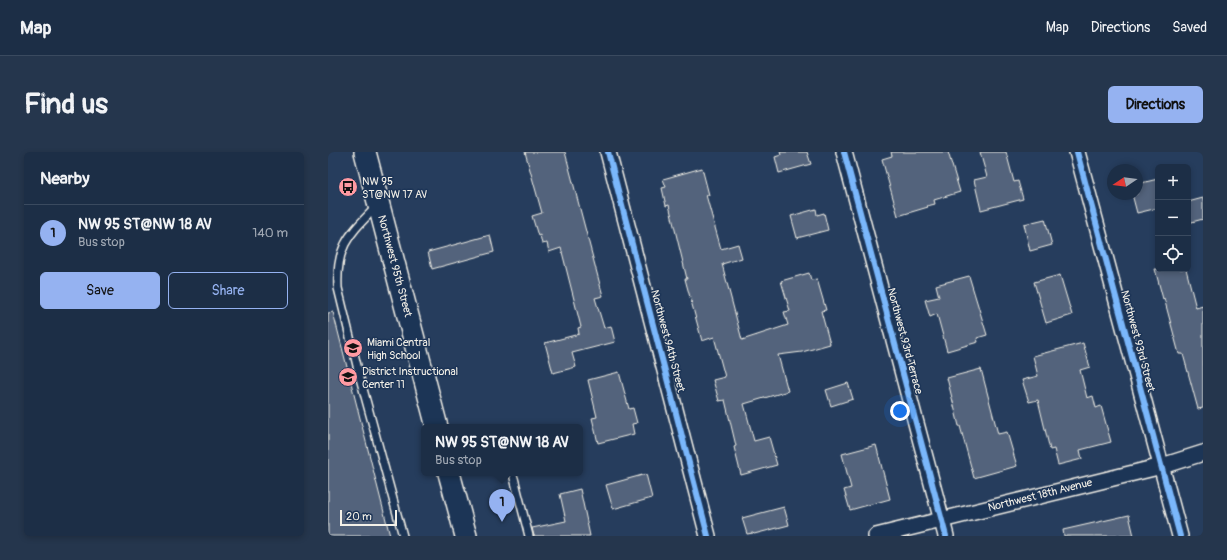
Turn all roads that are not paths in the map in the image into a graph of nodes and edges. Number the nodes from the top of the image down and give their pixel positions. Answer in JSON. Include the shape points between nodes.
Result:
{"nodes":[{"id":1,"x":364,"y":152,"type":"edge"},
{"id":2,"x":608,"y":152,"type":"edge"},
{"id":3,"x":844,"y":152,"type":"edge"},
{"id":4,"x":1076,"y":152,"type":"edge"},
{"id":5,"x":378,"y":205,"type":"junction"},
{"id":6,"x":436,"y":424,"type":"edge"},
{"id":7,"x":1203,"y":452,"type":"edge"},
{"id":8,"x":1162,"y":466,"type":"junction"},
{"id":9,"x":450,"y":476,"type":"edge"},
{"id":10,"x":514,"y":478,"type":"dead end"},
{"id":11,"x":942,"y":519,"type":"junction"},
{"id":12,"x":403,"y":536,"type":"edge"},
{"id":13,"x":466,"y":536,"type":"edge"},
{"id":14,"x":529,"y":536,"type":"edge"},
{"id":15,"x":708,"y":536,"type":"edge"},
{"id":16,"x":876,"y":536,"type":"edge"},
{"id":17,"x":946,"y":536,"type":"edge"},
{"id":18,"x":1180,"y":536,"type":"edge"}],
"edges":[{"from":1,"to":5,"type":"main road","name":"Northwest 95th Street"},
{"from":2,"to":15,"type":"street","name":"Northwest 94th Street"},
{"from":3,"to":11,"type":"street","name":"Northwest 93rd Terrace"},
{"from":4,"to":8,"type":"street","name":"Northwest 93rd Street"},
{"from":5,"to":6,"type":"main road","name":"Northwest 95th Street"},
{"from":5,"to":12,"type":"lane","via":[[356,227],[344,244],[339,261],[338,288]]},
{"from":7,"to":8,"type":"street","name":"Northwest 18th Avenue"},
{"from":8,"to":11,"type":"street","name":"Northwest 18th Avenue"},
{"from":8,"to":18,"type":"street","name":"Northwest 93rd Street"},
{"from":9,"to":13,"type":"main road"},
{"from":10,"to":14,"type":"lane"},
{"from":11,"to":16,"type":"street","name":"Northwest 18th Avenue"},
{"from":11,"to":17,"type":"street","name":"Northwest 93rd Terrace"}]}
